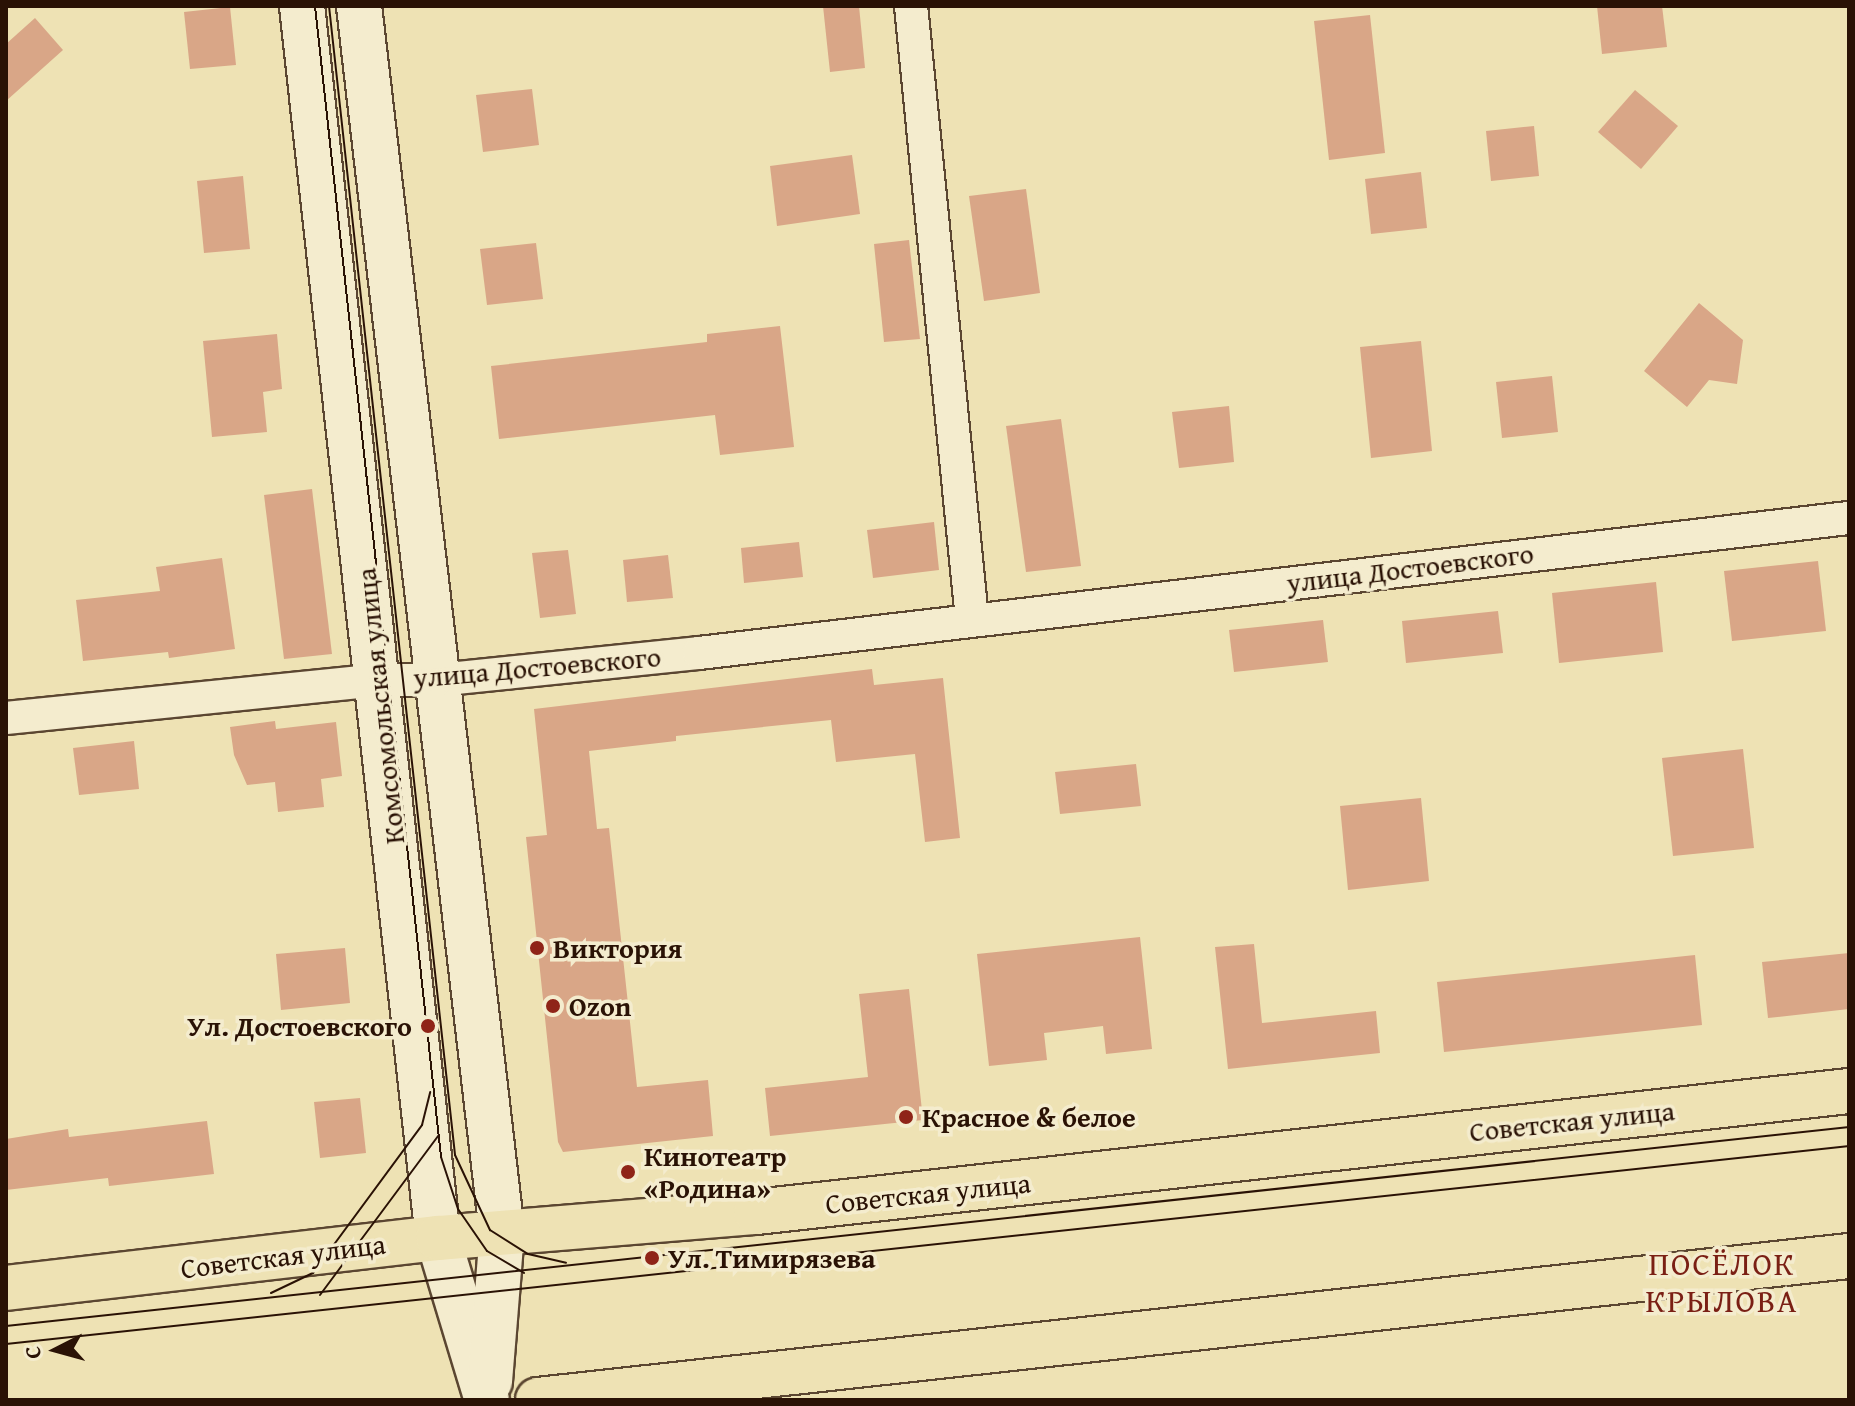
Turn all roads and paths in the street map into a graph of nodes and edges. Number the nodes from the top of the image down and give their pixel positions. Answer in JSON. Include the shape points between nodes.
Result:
{"nodes":[{"id":1,"x":302,"y":6,"type":"edge"},
{"id":2,"x":359,"y":6,"type":"edge"},
{"id":3,"x":911,"y":6,"type":"edge"},
{"id":4,"x":1849,"y":518,"type":"edge"},
{"id":5,"x":972,"y":619,"type":"junction"},
{"id":6,"x":378,"y":680,"type":"junction"},
{"id":7,"x":438,"y":680,"type":"junction"},
{"id":8,"x":6,"y":718,"type":"edge"},
{"id":9,"x":1849,"y":1091,"type":"edge"},
{"id":10,"x":502,"y":1232,"type":"junction"},
{"id":11,"x":438,"y":1238,"type":"junction"},
{"id":12,"x":1849,"y":1256,"type":"edge"},
{"id":13,"x":6,"y":1288,"type":"edge"},
{"id":14,"x":488,"y":1400,"type":"edge"},
{"id":15,"x":538,"y":1400,"type":"edge"}],
"edges":[{"from":1,"to":6,"type":"main road","name":"Комсомольская улица"},
{"from":2,"to":7,"type":"main road","name":"Комсомольская улица"},
{"from":3,"to":5,"type":"street"},
{"from":4,"to":5,"type":"street","name":"улица Достоевского"},
{"from":5,"to":7,"type":"street","name":"улица Достоевского"},
{"from":6,"to":7,"type":"street","name":"улица Достоевского"},
{"from":6,"to":8,"type":"street","name":"улица Достоевского"},
{"from":6,"to":11,"type":"main road","name":"Комсомольская улица"},
{"from":7,"to":10,"type":"main road","name":"Комсомольская улица"},
{"from":9,"to":10,"type":"main road","name":"Советская улица","via":[[756,1212]]},
{"from":10,"to":11,"type":"main road","name":"Советская улица"},
{"from":10,"to":14,"type":"main road","name":"Комсомольская улица"},
{"from":11,"to":13,"type":"main road","name":"Советская улица"},
{"from":11,"to":14,"type":"main road","name":"Комсомольская улица"},
{"from":12,"to":15,"type":"main road"}]}
